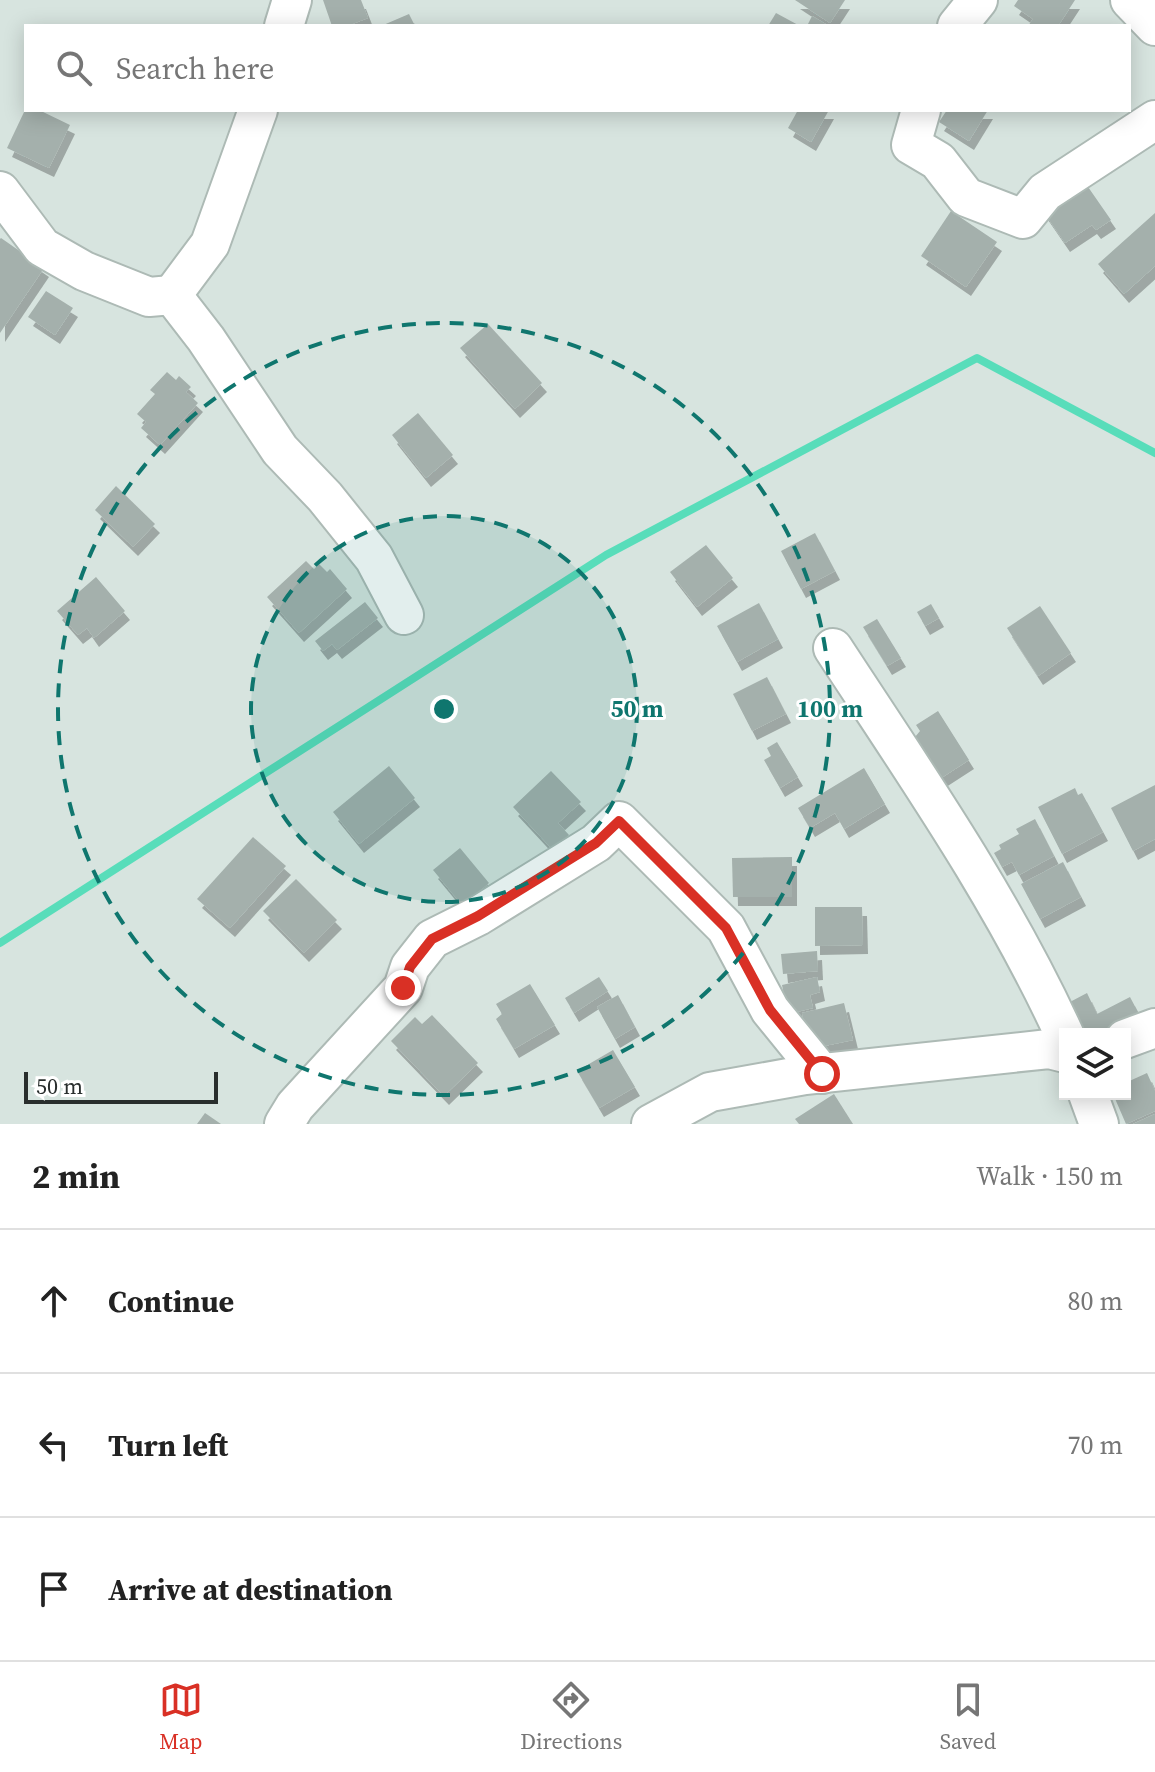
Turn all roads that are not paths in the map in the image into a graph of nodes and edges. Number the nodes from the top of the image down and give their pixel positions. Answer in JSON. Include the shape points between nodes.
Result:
{"nodes":[{"id":1,"x":292,"y":0,"type":"edge"},
{"id":2,"x":978,"y":0,"type":"edge"},
{"id":3,"x":1130,"y":0,"type":"edge"},
{"id":4,"x":285,"y":24,"type":"edge"},
{"id":5,"x":959,"y":24,"type":"edge"},
{"id":6,"x":1155,"y":26,"type":"edge"},
{"id":7,"x":257,"y":112,"type":"edge"},
{"id":8,"x":920,"y":112,"type":"edge"},
{"id":9,"x":1155,"y":120,"type":"edge"},
{"id":10,"x":0,"y":191,"type":"edge"},
{"id":11,"x":172,"y":295,"type":"junction"},
{"id":12,"x":404,"y":615,"type":"dead end"},
{"id":13,"x":833,"y":648,"type":"dead end"},
{"id":14,"x":1061,"y":1028,"type":"edge"},
{"id":15,"x":1155,"y":1028,"type":"edge"},
{"id":16,"x":1131,"y":1037,"type":"edge"},
{"id":17,"x":1059,"y":1052,"type":"edge"},
{"id":18,"x":822,"y":1074,"type":"junction"},
{"id":19,"x":1090,"y":1100,"type":"edge"},
{"id":20,"x":284,"y":1124,"type":"edge"},
{"id":21,"x":651,"y":1124,"type":"edge"},
{"id":22,"x":1099,"y":1124,"type":"edge"}],
"edges":[{"from":1,"to":4,"type":"street"},
{"from":2,"to":5,"type":"street"},
{"from":3,"to":6,"type":"street"},
{"from":7,"to":11,"type":"street","via":[[210,244]]},
{"from":8,"to":9,"type":"street","via":[[911,145],[938,161],[966,197],[1023,219],[1045,192]]},
{"from":10,"to":11,"type":"street","via":[[42,247],[149,297]]},
{"from":11,"to":12,"type":"street","via":[[280,450],[374,558]]},
{"from":13,"to":14,"type":"street","via":[[977,868]]},
{"from":15,"to":16,"type":"street"},
{"from":17,"to":18,"type":"street"},
{"from":18,"to":20,"type":"street","via":[[770,1010],[726,928],[619,821],[596,843],[432,939],[410,967],[403,988]]},
{"from":18,"to":21,"type":"street","via":[[710,1092]]},
{"from":19,"to":22,"type":"street"}]}
